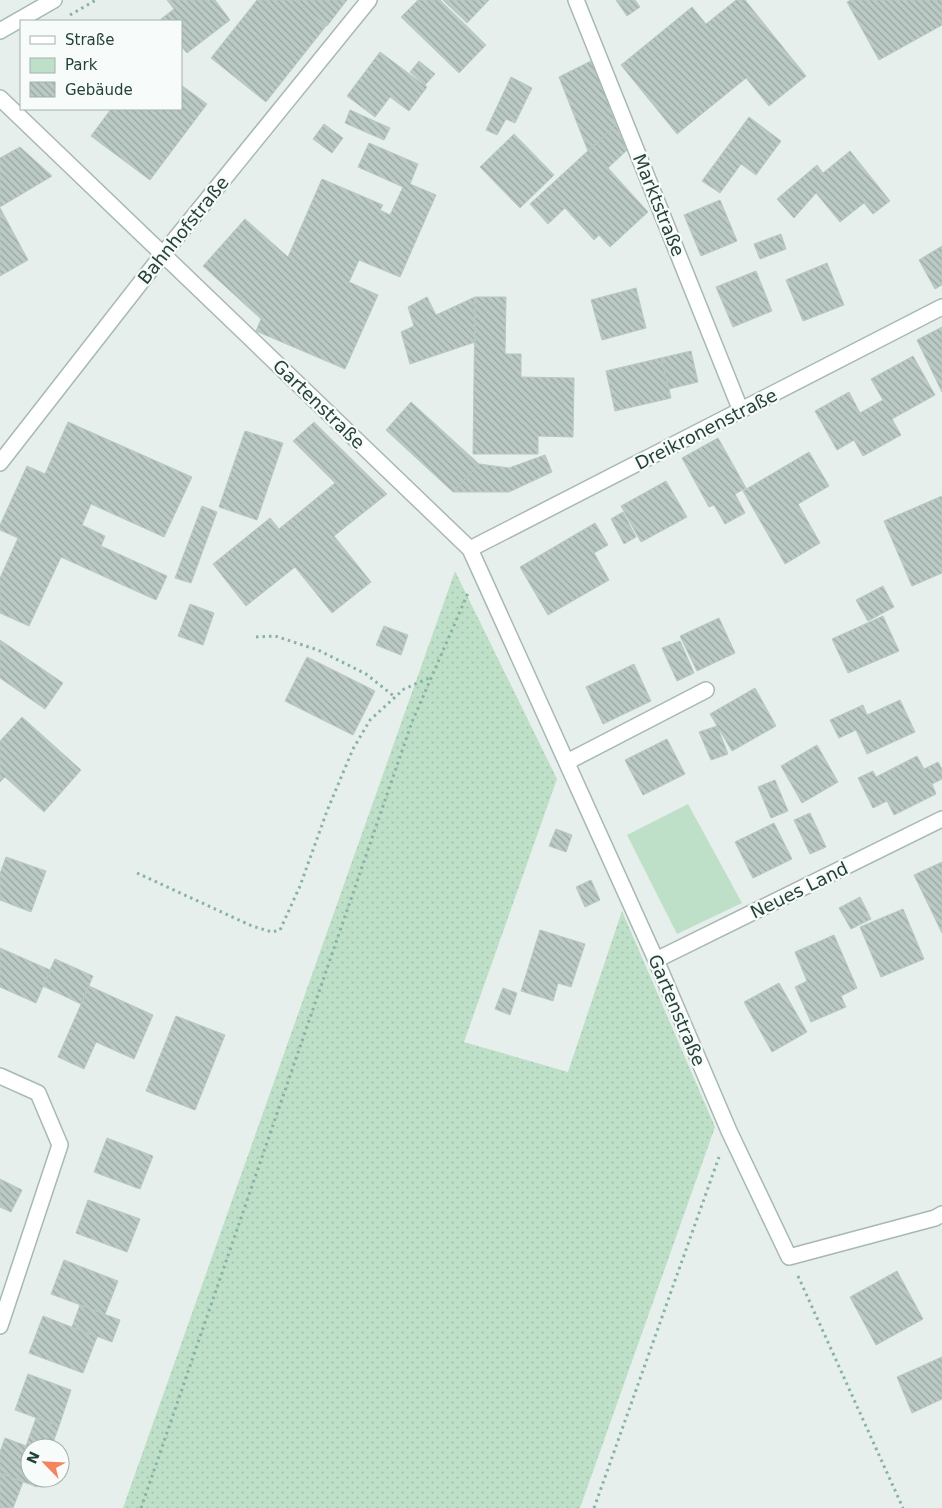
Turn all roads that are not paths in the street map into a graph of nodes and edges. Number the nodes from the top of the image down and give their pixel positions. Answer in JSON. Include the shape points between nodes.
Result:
{"nodes":[{"id":1,"x":54,"y":0,"type":"edge"},
{"id":2,"x":369,"y":0,"type":"edge"},
{"id":3,"x":576,"y":0,"type":"edge"},
{"id":4,"x":0,"y":31,"type":"edge"},
{"id":5,"x":0,"y":98,"type":"edge"},
{"id":6,"x":163,"y":254,"type":"junction"},
{"id":7,"x":942,"y":307,"type":"edge"},
{"id":8,"x":741,"y":411,"type":"junction"},
{"id":9,"x":0,"y":463,"type":"edge"},
{"id":10,"x":470,"y":549,"type":"junction"},
{"id":11,"x":706,"y":690,"type":"dead end"},
{"id":12,"x":567,"y":762,"type":"junction"},
{"id":13,"x":942,"y":819,"type":"edge"},
{"id":14,"x":656,"y":960,"type":"junction"},
{"id":15,"x":0,"y":1076,"type":"edge"},
{"id":16,"x":940,"y":1221,"type":"edge"},
{"id":17,"x":0,"y":1326,"type":"edge"}],
"edges":[{"from":1,"to":4,"type":"street"},
{"from":2,"to":6,"type":"street","name":"Bahnhofstraße"},
{"from":3,"to":8,"type":"street","name":"Marktstraße"},
{"from":5,"to":6,"type":"street","name":"Gartenstraße"},
{"from":6,"to":9,"type":"street","name":"Bahnhofstraße"},
{"from":6,"to":10,"type":"street","name":"Gartenstraße"},
{"from":7,"to":8,"type":"street","name":"Dreikronenstraße"},
{"from":8,"to":10,"type":"street","name":"Dreikronenstraße"},
{"from":10,"to":12,"type":"street","name":"Gartenstraße"},
{"from":11,"to":12,"type":"street"},
{"from":12,"to":14,"type":"street","name":"Gartenstraße"},
{"from":13,"to":14,"type":"street","name":"Neues Land"},
{"from":14,"to":16,"type":"street","name":"Gartenstraße","via":[[728,1131],[789,1256]]},
{"from":15,"to":17,"type":"street","via":[[38,1093],[60,1145]]}]}
